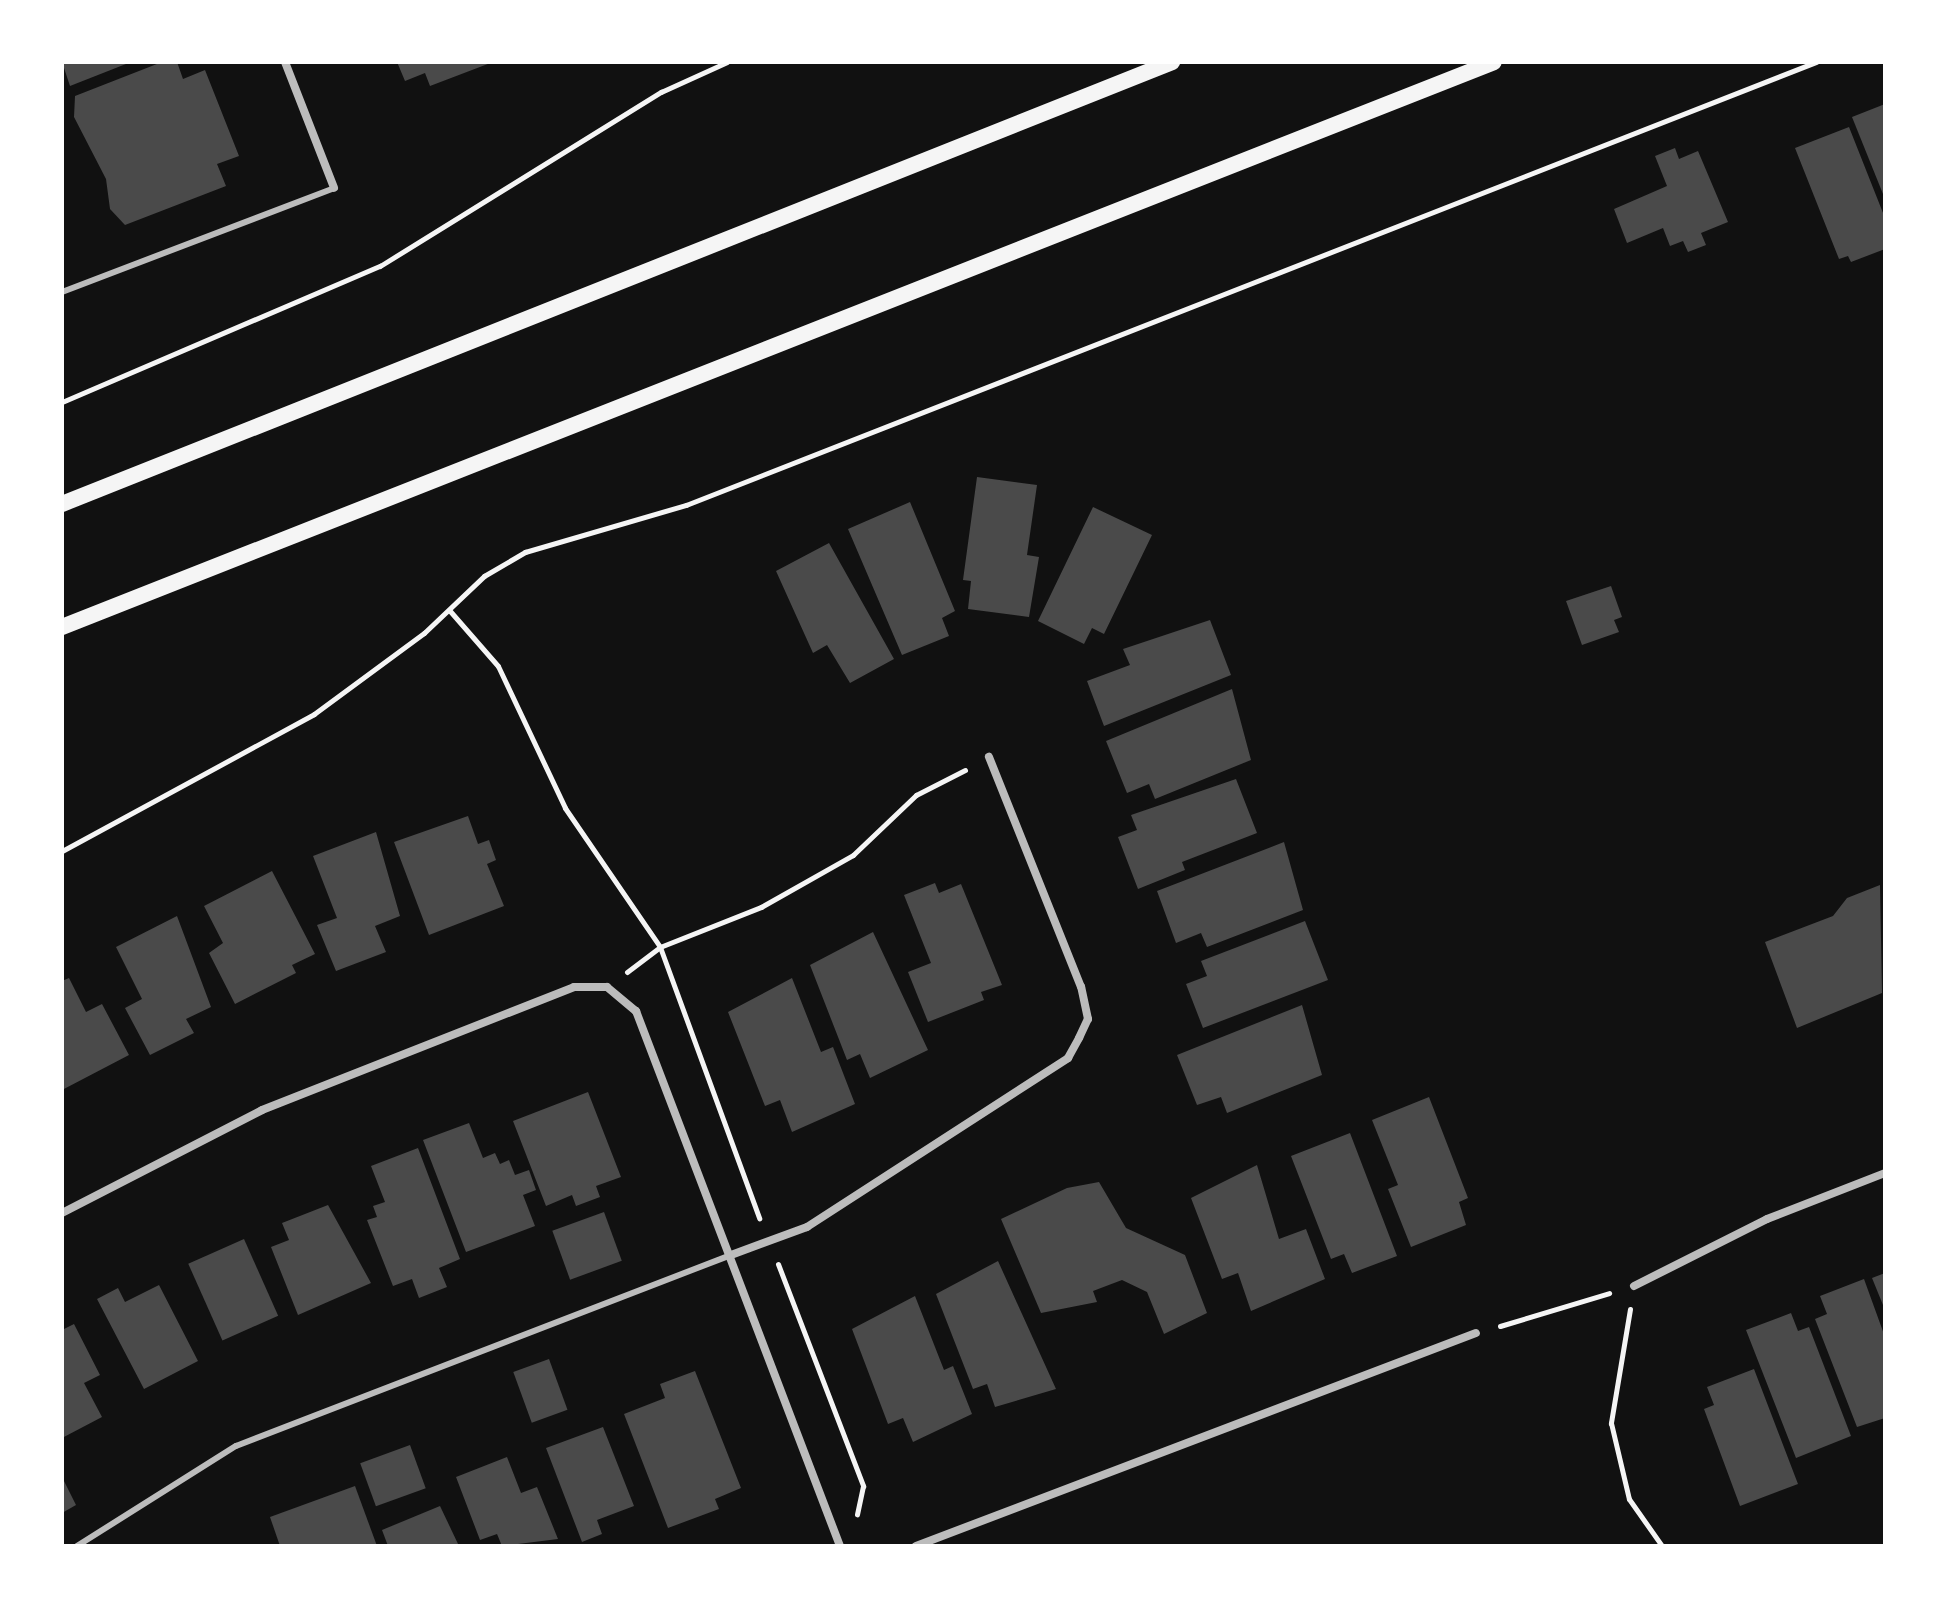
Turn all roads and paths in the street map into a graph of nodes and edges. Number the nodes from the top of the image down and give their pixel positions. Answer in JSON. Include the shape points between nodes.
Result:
{"nodes":[{"id":1,"x":285,"y":62,"type":"edge"},
{"id":2,"x":727,"y":62,"type":"edge"},
{"id":3,"x":1172,"y":62,"type":"edge"},
{"id":4,"x":1494,"y":62,"type":"edge"},
{"id":5,"x":1816,"y":62,"type":"edge"},
{"id":6,"x":334,"y":188,"type":"joint"},
{"id":7,"x":62,"y":292,"type":"edge"},
{"id":8,"x":62,"y":402,"type":"edge"},
{"id":9,"x":62,"y":504,"type":"edge"},
{"id":10,"x":62,"y":627,"type":"edge"},
{"id":11,"x":989,"y":757,"type":"joint"},
{"id":12,"x":62,"y":851,"type":"edge"},
{"id":13,"x":607,"y":987,"type":"junction"},
{"id":14,"x":1885,"y":1173,"type":"edge"},
{"id":15,"x":62,"y":1213,"type":"edge"},
{"id":16,"x":731,"y":1255,"type":"junction"},
{"id":17,"x":1634,"y":1286,"type":"junction"},
{"id":18,"x":1476,"y":1333,"type":"joint"},
{"id":19,"x":77,"y":1546,"type":"edge"},
{"id":20,"x":840,"y":1546,"type":"edge"},
{"id":21,"x":916,"y":1546,"type":"edge"},
{"id":22,"x":1662,"y":1546,"type":"edge"}],
"edges":[{"from":1,"to":6,"type":"street"},
{"from":2,"to":8,"type":"path","via":[[661,92],[380,266]]},
{"from":3,"to":9,"type":"main road"},
{"from":4,"to":10,"type":"main road"},
{"from":5,"to":12,"type":"path","via":[[686,505],[525,552],[484,576],[424,633],[314,714]]},
{"from":6,"to":7,"type":"lane"},
{"from":11,"to":13,"type":"path","via":[[916,795],[853,855],[761,907],[660,947]]},
{"from":11,"to":16,"type":"street","via":[[1081,987],[1088,1019],[1079,1038],[1068,1058],[807,1227]]},
{"from":13,"to":15,"type":"street","via":[[574,987],[288,1099]]},
{"from":13,"to":16,"type":"street","via":[[636,1011]]},
{"from":14,"to":17,"type":"street","via":[[1767,1219]]},
{"from":16,"to":19,"type":"lane","via":[[236,1446]]},
{"from":16,"to":20,"type":"street"},
{"from":17,"to":18,"type":"path"},
{"from":17,"to":22,"type":"path","via":[[1611,1423],[1629,1499]]},
{"from":18,"to":21,"type":"street"}]}
